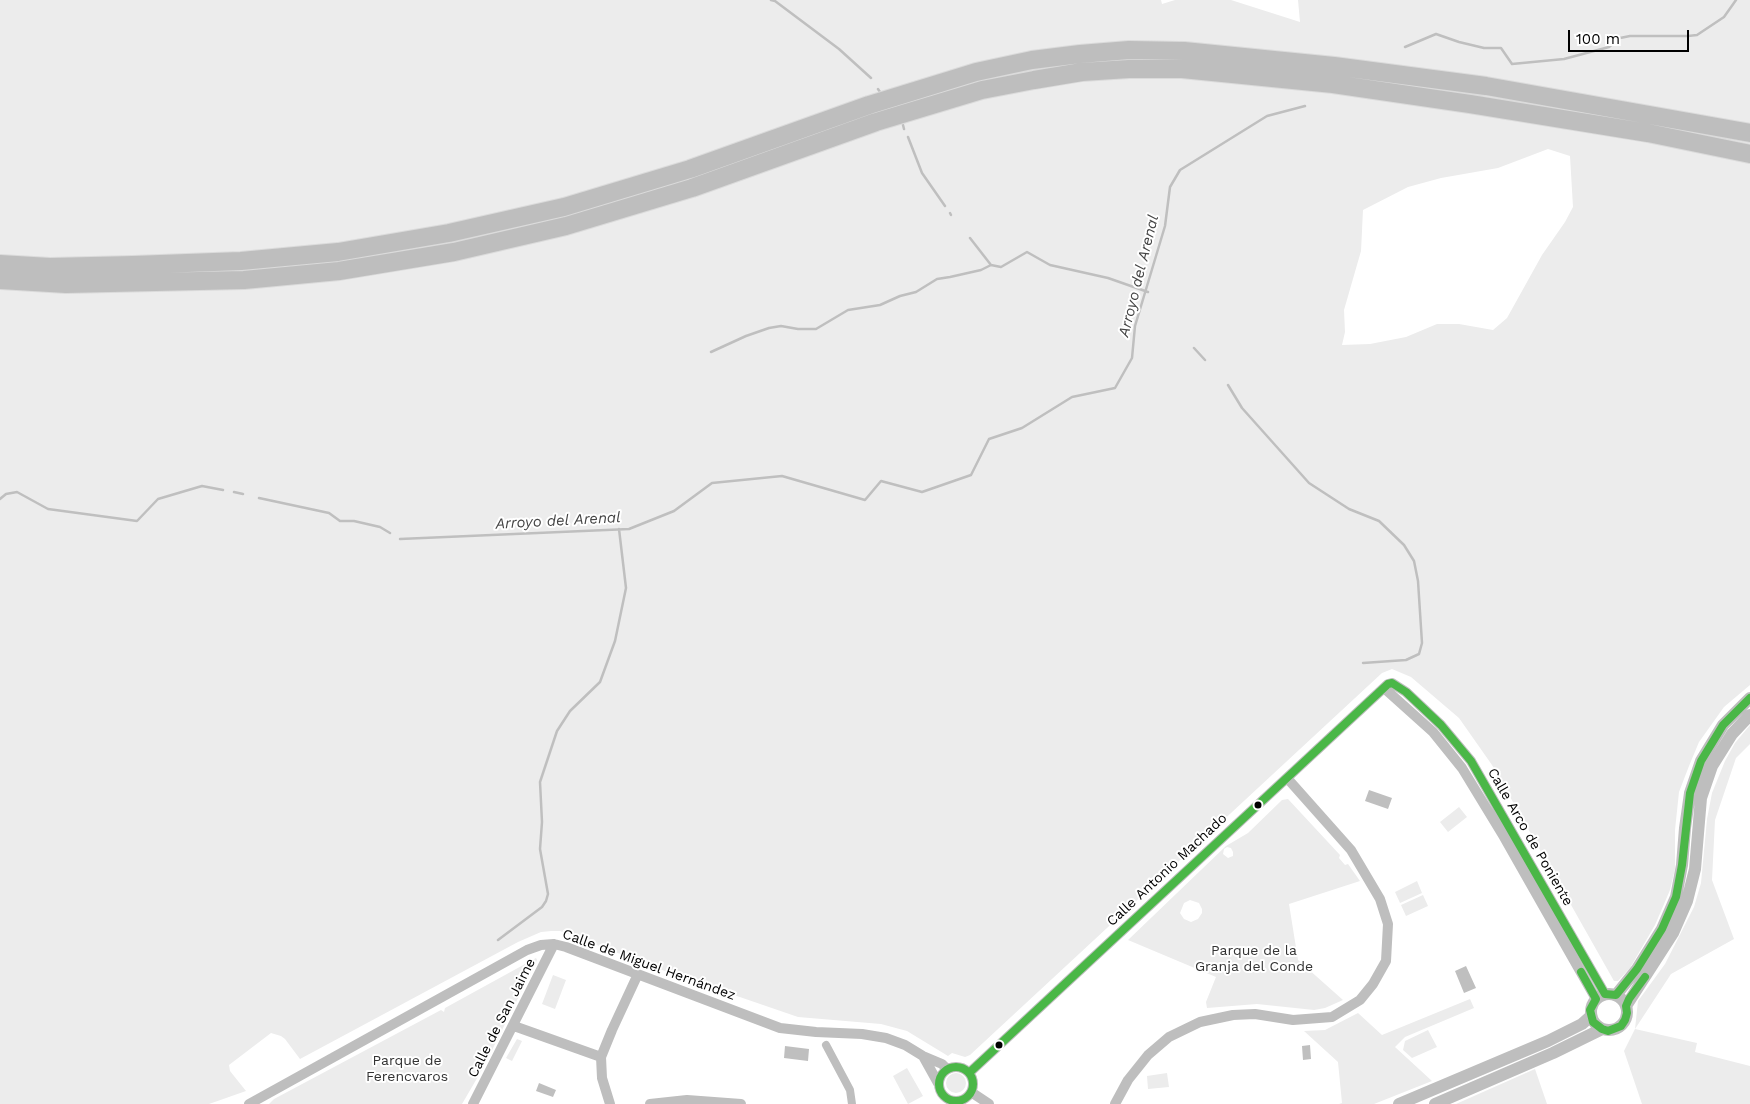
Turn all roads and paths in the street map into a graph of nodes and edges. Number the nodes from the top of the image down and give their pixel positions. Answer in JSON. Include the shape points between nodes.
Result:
{"nodes":[{"id":1,"x":1750,"y":133,"type":"edge"},
{"id":2,"x":1750,"y":154,"type":"edge"},
{"id":3,"x":0,"y":264,"type":"edge"},
{"id":4,"x":0,"y":280,"type":"edge"},
{"id":5,"x":1388,"y":691,"type":"junction"},
{"id":6,"x":1750,"y":698,"type":"edge"},
{"id":7,"x":1750,"y":715,"type":"edge"},
{"id":8,"x":1288,"y":778,"type":"junction"},
{"id":9,"x":554,"y":944,"type":"junction"},
{"id":10,"x":638,"y":974,"type":"junction"},
{"id":11,"x":1606,"y":996,"type":"junction"},
{"id":12,"x":1626,"y":1006,"type":"junction"},
{"id":13,"x":1590,"y":1016,"type":"junction"},
{"id":14,"x":514,"y":1026,"type":"junction"},
{"id":15,"x":1602,"y":1029,"type":"junction"},
{"id":16,"x":826,"y":1045,"type":"dead end"},
{"id":17,"x":923,"y":1056,"type":"junction"},
{"id":18,"x":601,"y":1057,"type":"junction"},
{"id":19,"x":947,"y":1069,"type":"junction"},
{"id":20,"x":970,"y":1073,"type":"junction"},
{"id":21,"x":939,"y":1086,"type":"junction"},
{"id":22,"x":971,"y":1092,"type":"junction"},
{"id":23,"x":687,"y":1102,"type":"edge"},
{"id":24,"x":955,"y":1102,"type":"edge"},
{"id":25,"x":249,"y":1104,"type":"edge"},
{"id":26,"x":473,"y":1104,"type":"edge"},
{"id":27,"x":610,"y":1104,"type":"edge"},
{"id":28,"x":650,"y":1104,"type":"edge"},
{"id":29,"x":740,"y":1104,"type":"edge"},
{"id":30,"x":852,"y":1104,"type":"edge"},
{"id":31,"x":938,"y":1104,"type":"edge"},
{"id":32,"x":989,"y":1104,"type":"edge"},
{"id":33,"x":1115,"y":1104,"type":"edge"},
{"id":34,"x":1399,"y":1104,"type":"edge"},
{"id":35,"x":1435,"y":1104,"type":"edge"}],
"edges":[{"from":1,"to":3,"type":"highway","via":[[1486,86],[1334,66],[1184,51],[1130,50],[1032,60],[976,72],[870,105],[690,169],[564,207],[449,233],[338,252],[241,261],[133,265]]},
{"from":2,"to":4,"type":"highway","via":[[1629,130],[1333,84],[1182,69],[1082,72],[982,90],[876,122],[692,188],[566,226],[454,252],[339,271],[244,280],[66,284]]},
{"from":5,"to":8,"type":"street","name":"Calle Antonio Machado"},
{"from":5,"to":11,"type":"street","name":"Calle Arco de Poniente","via":[[1433,732],[1462,768]]},
{"from":5,"to":11,"type":"street","name":"Calle Arco de Poniente","via":[[1392,682],[1397,684],[1441,725],[1471,761]]},
{"from":6,"to":11,"type":"street","via":[[1723,725],[1701,761],[1690,793],[1676,897],[1662,929],[1637,969]]},
{"from":7,"to":12,"type":"street","via":[[1732,734],[1712,766],[1701,798],[1694,869],[1687,901],[1673,933]]},
{"from":8,"to":20,"type":"street","name":"Calle Antonio Machado"},
{"from":8,"to":33,"type":"street","via":[[1351,850],[1380,899],[1388,924],[1386,961],[1360,1000],[1332,1017],[1293,1020],[1254,1014],[1233,1015],[1200,1022],[1169,1037],[1148,1055],[1128,1080]]},
{"from":9,"to":10,"type":"street","name":"Calle de Miguel Hernández"},
{"from":9,"to":14,"type":"street","name":"Calle de San Jaime"},
{"from":9,"to":25,"type":"street","name":"Calle de Miguel Hernández","via":[[527,950]]},
{"from":10,"to":17,"type":"street","name":"Calle de Miguel Hernández","via":[[780,1028],[886,1038]]},
{"from":10,"to":18,"type":"street"},
{"from":11,"to":12,"type":"street","via":[[1621,998]]},
{"from":11,"to":13,"type":"street","via":[[1590,1010]]},
{"from":12,"to":15,"type":"street","via":[[1627,1013],[1621,1026],[1608,1031]]},
{"from":13,"to":15,"type":"street"},
{"from":13,"to":34,"type":"street","via":[[1582,1024],[1548,1041]]},
{"from":14,"to":18,"type":"street"},
{"from":14,"to":26,"type":"street","name":"Calle de San Jaime"},
{"from":15,"to":35,"type":"street"},
{"from":16,"to":30,"type":"street","via":[[850,1090]]},
{"from":17,"to":19,"type":"street","name":"Calle de Miguel Hernández"},
{"from":17,"to":21,"type":"street"},
{"from":18,"to":27,"type":"street","via":[[602,1078]]},
{"from":19,"to":20,"type":"street","via":[[958,1066]]},
{"from":19,"to":21,"type":"street","via":[[940,1076]]},
{"from":20,"to":22,"type":"street","via":[[973,1082]]},
{"from":21,"to":24,"type":"street","via":[[946,1098]]},
{"from":21,"to":31,"type":"street"},
{"from":22,"to":24,"type":"street"},
{"from":22,"to":32,"type":"street"},
{"from":23,"to":28,"type":"street"},
{"from":23,"to":29,"type":"street"}]}
